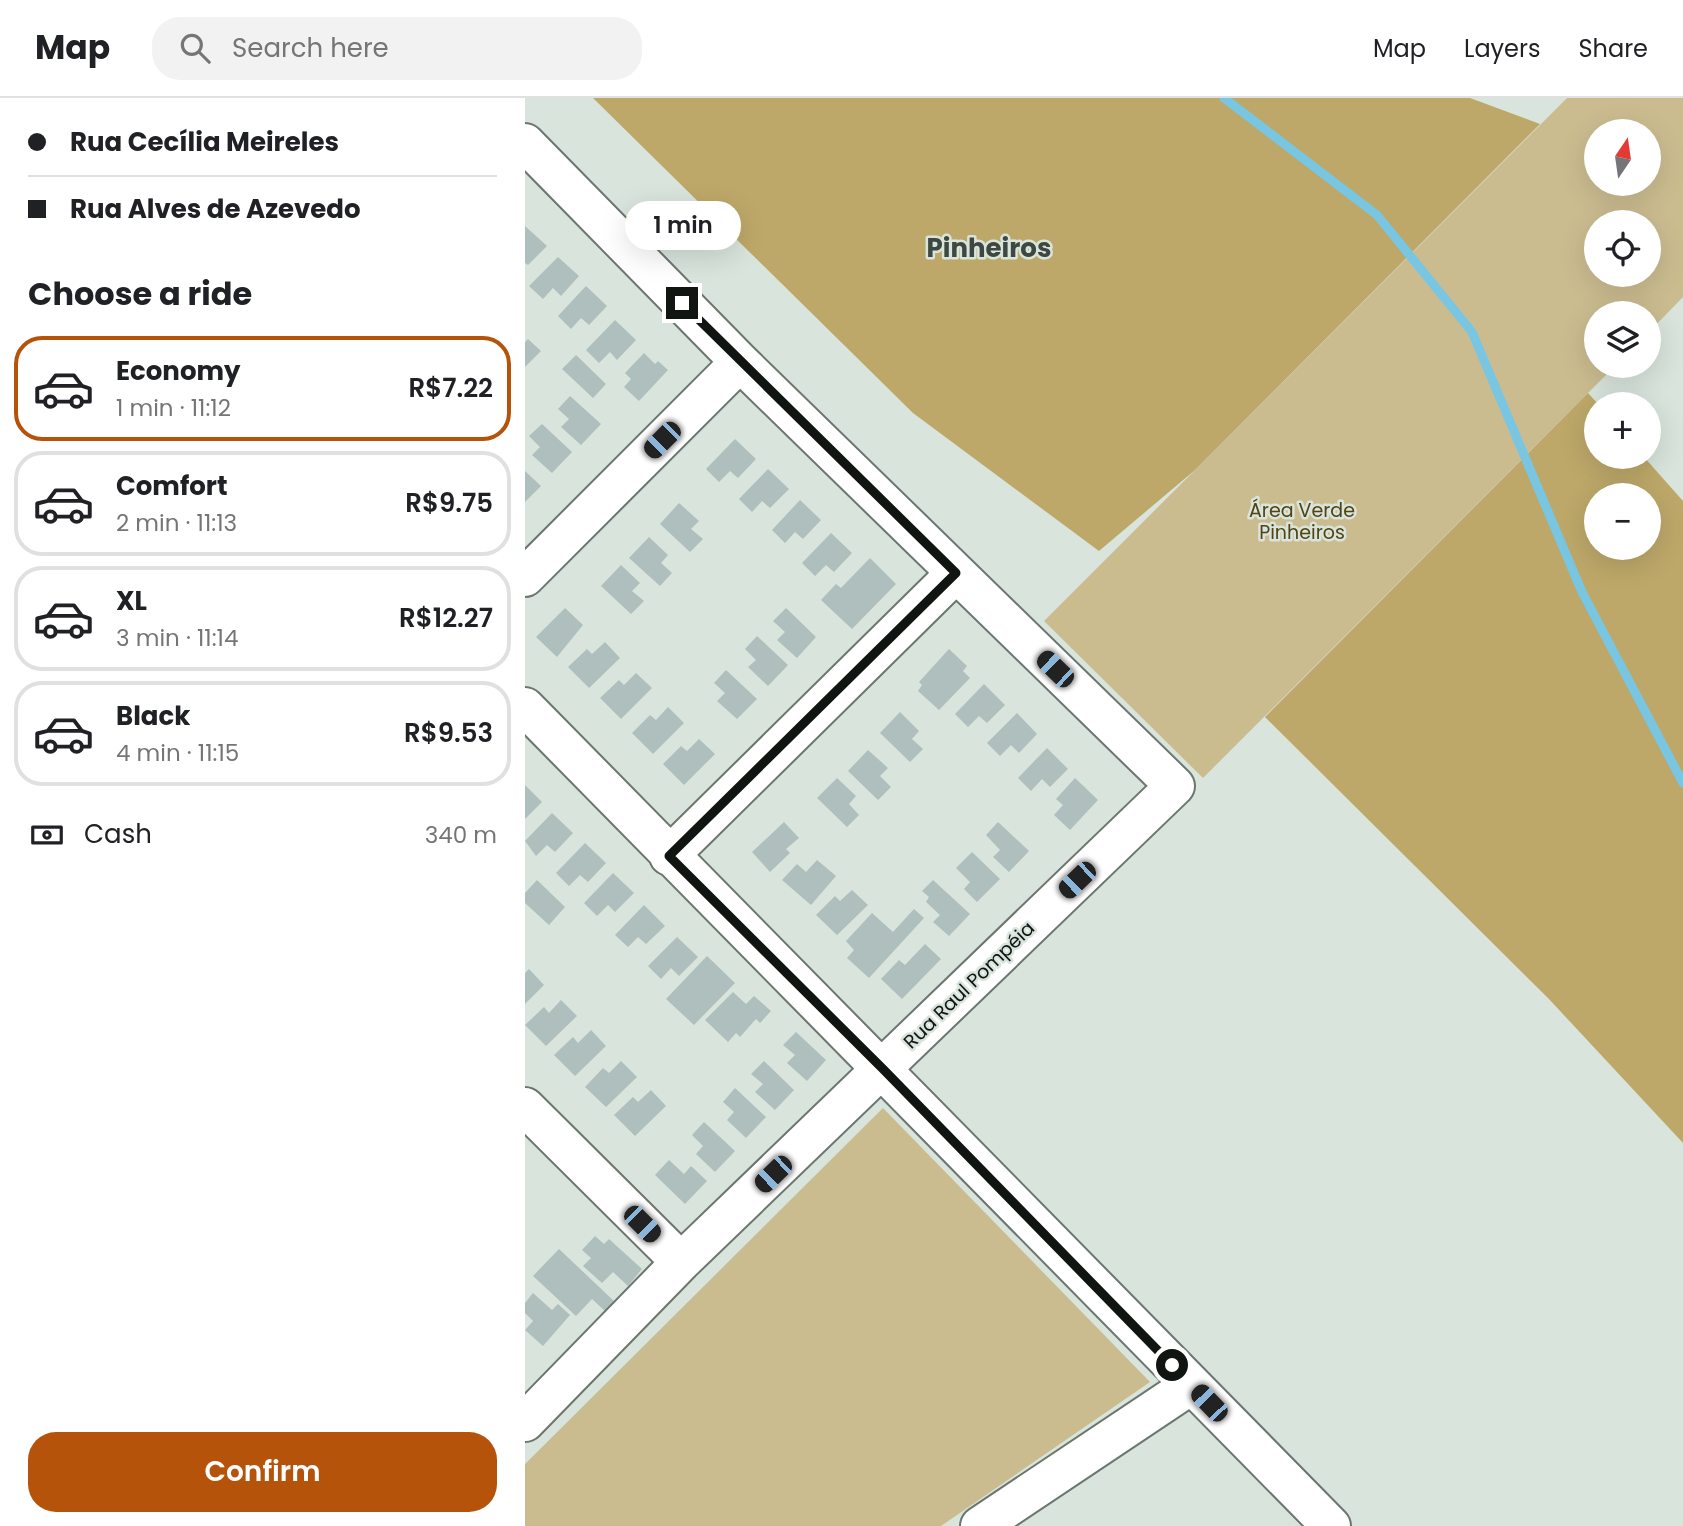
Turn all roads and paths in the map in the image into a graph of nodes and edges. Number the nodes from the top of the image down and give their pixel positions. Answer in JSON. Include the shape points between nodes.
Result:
{"nodes":[{"id":1,"x":526,"y":146,"type":"edge"},
{"id":2,"x":740,"y":362,"type":"junction"},
{"id":3,"x":956,"y":573,"type":"junction"},
{"id":4,"x":525,"y":577,"type":"edge"},
{"id":5,"x":525,"y":707,"type":"edge"},
{"id":6,"x":669,"y":856,"type":"junction"},
{"id":7,"x":883,"y":1069,"type":"junction"},
{"id":8,"x":525,"y":1107,"type":"edge"},
{"id":9,"x":681,"y":1262,"type":"junction"},
{"id":10,"x":1192,"y":1385,"type":"junction"},
{"id":11,"x":525,"y":1422,"type":"edge"},
{"id":12,"x":980,"y":1526,"type":"edge"},
{"id":13,"x":1331,"y":1526,"type":"edge"}],
"edges":[{"from":1,"to":2,"type":"street"},
{"from":2,"to":3,"type":"street"},
{"from":2,"to":4,"type":"street"},
{"from":3,"to":6,"type":"street"},
{"from":3,"to":7,"type":"street","name":"Rua Raul Pompéia","via":[[1175,786]]},
{"from":5,"to":6,"type":"street"},
{"from":6,"to":7,"type":"street"},
{"from":7,"to":9,"type":"street","name":"Rua Raul Pompéia"},
{"from":7,"to":10,"type":"street"},
{"from":8,"to":9,"type":"street"},
{"from":9,"to":11,"type":"street","name":"Rua Raul Pompéia"},
{"from":10,"to":12,"type":"street"},
{"from":10,"to":13,"type":"street"}]}
